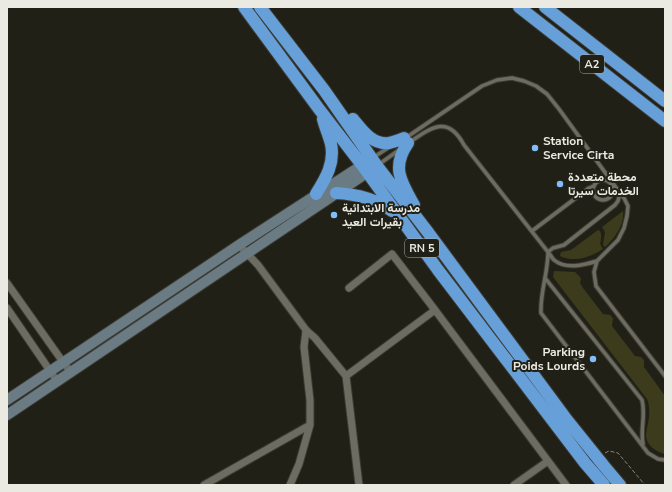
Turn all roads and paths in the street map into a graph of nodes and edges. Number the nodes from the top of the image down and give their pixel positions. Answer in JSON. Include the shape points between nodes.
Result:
{"nodes":[{"id":1,"x":244,"y":7,"type":"edge"},
{"id":2,"x":260,"y":7,"type":"edge"},
{"id":3,"x":519,"y":7,"type":"edge"},
{"id":4,"x":545,"y":7,"type":"edge"},
{"id":5,"x":324,"y":90,"type":"junction"},
{"id":6,"x":665,"y":101,"type":"edge"},
{"id":7,"x":319,"y":109,"type":"junction"},
{"id":8,"x":665,"y":121,"type":"edge"},
{"id":9,"x":406,"y":141,"type":"junction"},
{"id":10,"x":370,"y":166,"type":"junction"},
{"id":11,"x":608,"y":176,"type":"junction"},
{"id":12,"x":608,"y":181,"type":"junction"},
{"id":13,"x":594,"y":186,"type":"junction"},
{"id":14,"x":613,"y":189,"type":"junction"},
{"id":15,"x":619,"y":191,"type":"junction"},
{"id":16,"x":336,"y":193,"type":"junction"},
{"id":17,"x":316,"y":194,"type":"junction"},
{"id":18,"x":399,"y":216,"type":"junction"},
{"id":19,"x":427,"y":231,"type":"junction"},
{"id":20,"x":532,"y":232,"type":"junction"},
{"id":21,"x":239,"y":245,"type":"junction"},
{"id":22,"x":548,"y":252,"type":"junction"},
{"id":23,"x":247,"y":254,"type":"junction"},
{"id":24,"x":597,"y":261,"type":"junction"},
{"id":25,"x":545,"y":278,"type":"junction"},
{"id":26,"x":7,"y":283,"type":"edge"},
{"id":27,"x":349,"y":288,"type":"dead end"},
{"id":28,"x":7,"y":308,"type":"edge"},
{"id":29,"x":435,"y":310,"type":"junction"},
{"id":30,"x":306,"y":330,"type":"junction"},
{"id":31,"x":63,"y":362,"type":"junction"},
{"id":32,"x":50,"y":371,"type":"junction"},
{"id":33,"x":71,"y":372,"type":"junction"},
{"id":34,"x":346,"y":376,"type":"junction"},
{"id":35,"x":665,"y":376,"type":"edge"},
{"id":36,"x":57,"y":381,"type":"junction"},
{"id":37,"x":7,"y":400,"type":"edge"},
{"id":38,"x":7,"y":415,"type":"edge"},
{"id":39,"x":310,"y":425,"type":"junction"},
{"id":40,"x":643,"y":445,"type":"junction"},
{"id":41,"x":597,"y":458,"type":"junction"},
{"id":42,"x":665,"y":460,"type":"edge"},
{"id":43,"x":548,"y":461,"type":"junction"},
{"id":44,"x":204,"y":485,"type":"edge"},
{"id":45,"x":290,"y":485,"type":"edge"},
{"id":46,"x":359,"y":485,"type":"edge"},
{"id":47,"x":514,"y":485,"type":"edge"},
{"id":48,"x":566,"y":485,"type":"edge"},
{"id":49,"x":604,"y":485,"type":"edge"},
{"id":50,"x":620,"y":485,"type":"edge"},
{"id":51,"x":645,"y":485,"type":"edge"}],
"edges":[{"from":1,"to":7,"type":"highway","number":"RN 5"},
{"from":2,"to":5,"type":"highway","number":"RN 5"},
{"from":3,"to":8,"type":"highway","number":"A2"},
{"from":4,"to":6,"type":"highway","number":"A2"},
{"from":5,"to":9,"type":"highway","via":[[339,101],[371,138],[388,143]]},
{"from":5,"to":10,"type":"highway","number":"RN 5"},
{"from":7,"to":10,"type":"highway","number":"RN 5"},
{"from":7,"to":17,"type":"highway","via":[[331,142],[332,156],[327,177]]},
{"from":9,"to":10,"type":"lane"},
{"from":9,"to":10,"type":"lane"},
{"from":9,"to":11,"type":"lane","via":[[482,86],[512,78],[536,86],[547,94]]},
{"from":9,"to":19,"type":"highway","via":[[399,165],[400,176]]},
{"from":9,"to":20,"type":"lane","via":[[435,127],[452,129]]},
{"from":10,"to":16,"type":"street"},
{"from":10,"to":17,"type":"street"},
{"from":10,"to":18,"type":"highway","number":"RN 5"},
{"from":10,"to":19,"type":"highway","number":"RN 5"},
{"from":11,"to":12,"type":"lane"},
{"from":11,"to":15,"type":"lane"},
{"from":12,"to":13,"type":"lane","via":[[598,181]]},
{"from":12,"to":14,"type":"lane"},
{"from":13,"to":14,"type":"lane","via":[[595,195],[603,199],[611,195]]},
{"from":13,"to":20,"type":"lane"},
{"from":14,"to":15,"type":"lane"},
{"from":15,"to":22,"type":"lane","via":[[615,205],[564,245]]},
{"from":15,"to":24,"type":"lane","via":[[628,206],[624,228],[618,240]]},
{"from":16,"to":18,"type":"highway","via":[[369,199]]},
{"from":16,"to":23,"type":"street"},
{"from":17,"to":21,"type":"street"},
{"from":18,"to":49,"type":"highway","number":"RN 5"},
{"from":19,"to":41,"type":"highway","number":"RN 5"},
{"from":20,"to":22,"type":"lane"},
{"from":21,"to":23,"type":"street"},
{"from":21,"to":31,"type":"street"},
{"from":22,"to":24,"type":"lane","via":[[554,260],[564,265],[574,266]]},
{"from":22,"to":25,"type":"lane"},
{"from":23,"to":30,"type":"street"},
{"from":23,"to":33,"type":"street"},
{"from":24,"to":35,"type":"lane","via":[[594,272],[596,286]]},
{"from":25,"to":40,"type":"lane","via":[[642,400]]},
{"from":25,"to":40,"type":"lane","via":[[542,313]]},
{"from":26,"to":31,"type":"street"},
{"from":27,"to":29,"type":"street","via":[[392,254]]},
{"from":28,"to":32,"type":"street"},
{"from":29,"to":34,"type":"street"},
{"from":29,"to":43,"type":"street"},
{"from":30,"to":34,"type":"street"},
{"from":30,"to":39,"type":"street","via":[[304,347]]},
{"from":31,"to":32,"type":"street"},
{"from":31,"to":33,"type":"street"},
{"from":32,"to":36,"type":"street"},
{"from":32,"to":37,"type":"street"},
{"from":33,"to":36,"type":"street"},
{"from":34,"to":46,"type":"street"},
{"from":36,"to":38,"type":"street"},
{"from":39,"to":44,"type":"street"},
{"from":39,"to":45,"type":"street"},
{"from":40,"to":42,"type":"lane","via":[[648,453]]},
{"from":41,"to":50,"type":"highway","number":"RN 5"},
{"from":41,"to":51,"type":"path","via":[[608,451],[618,453]]},
{"from":43,"to":47,"type":"street"},
{"from":43,"to":48,"type":"street"}]}
